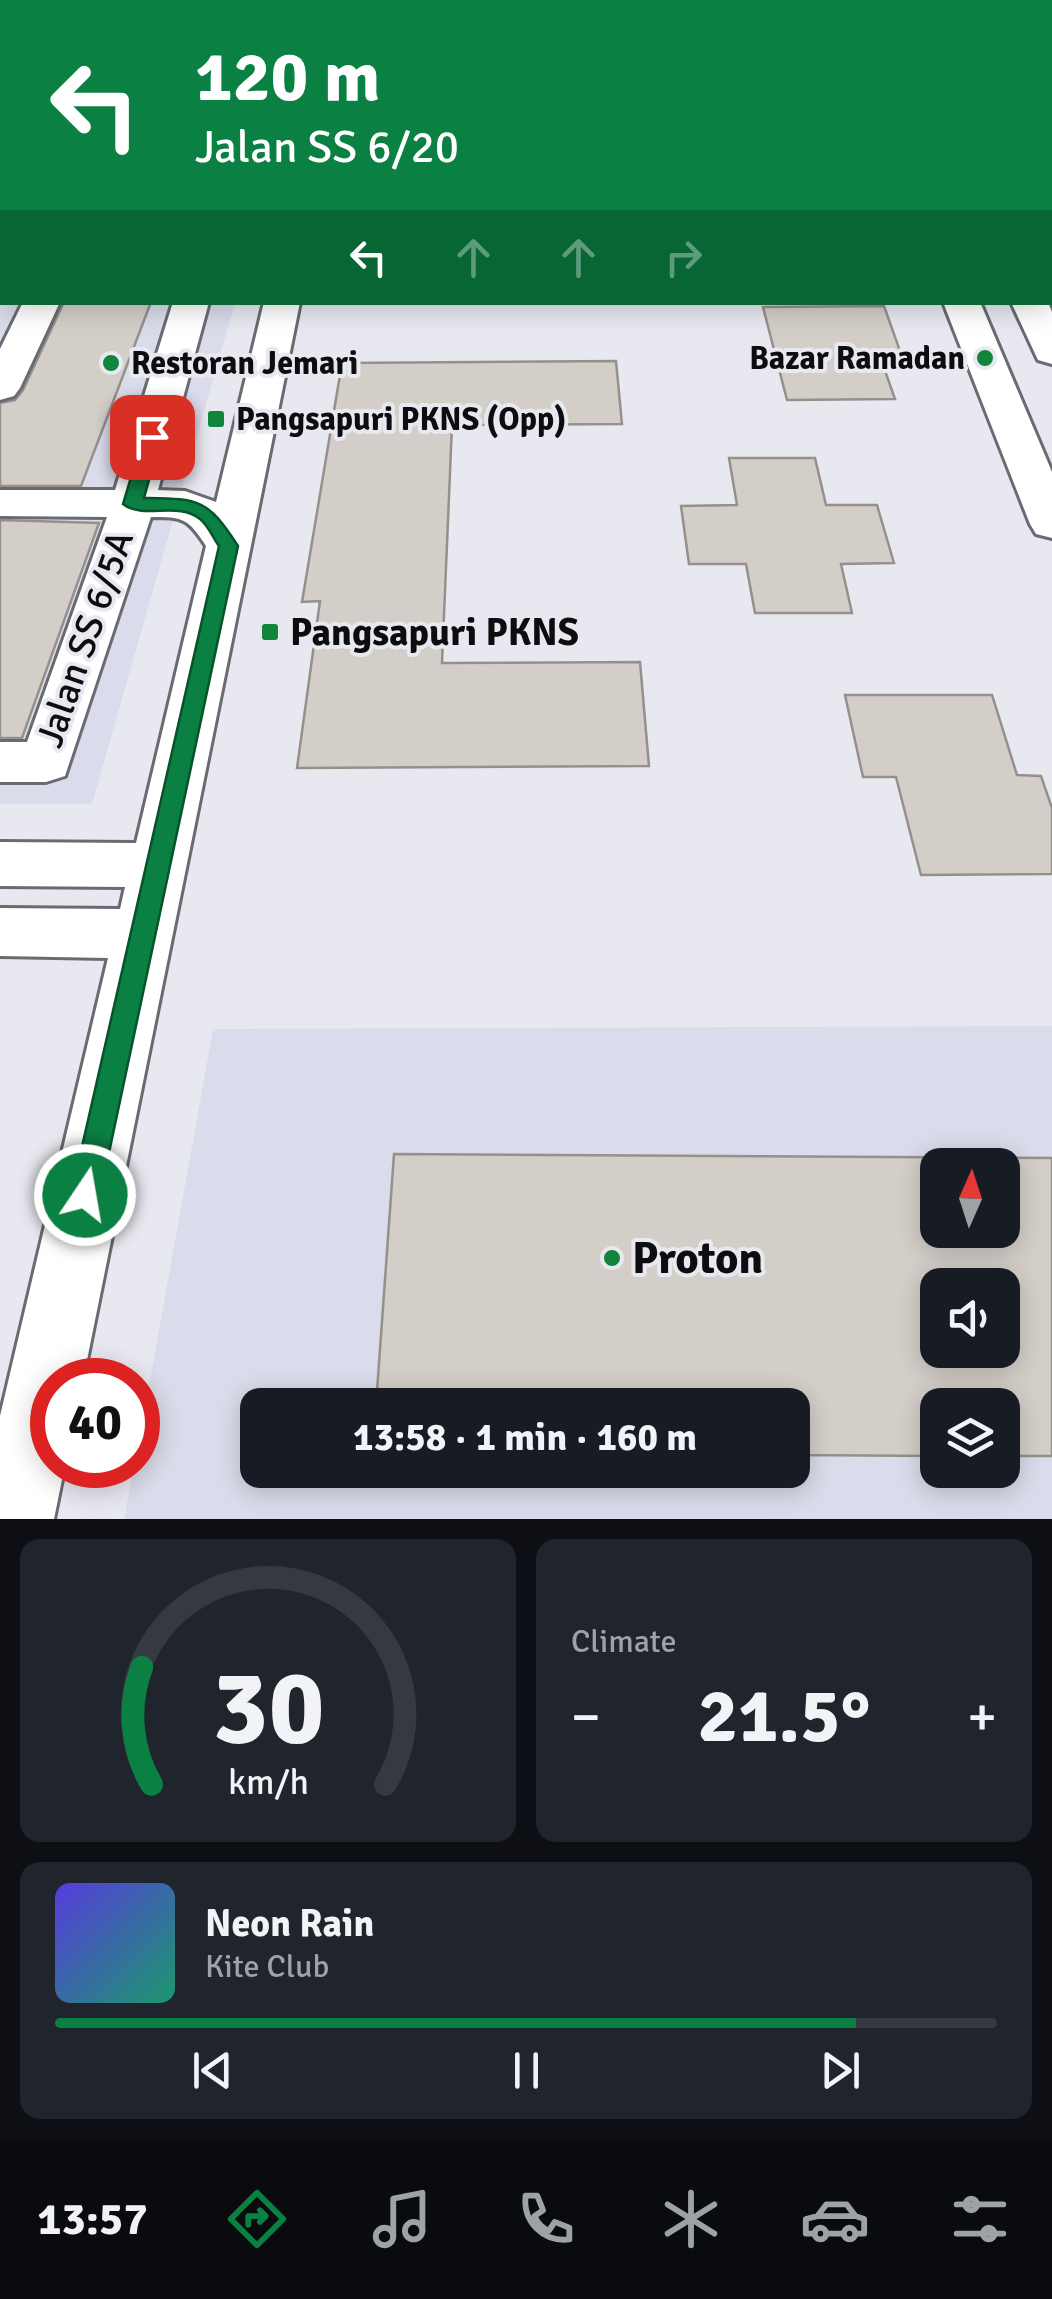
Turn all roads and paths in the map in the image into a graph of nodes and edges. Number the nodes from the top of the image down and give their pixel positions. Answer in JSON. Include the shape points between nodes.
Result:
{"nodes":[{"id":1,"x":41,"y":305,"type":"edge"},
{"id":2,"x":190,"y":305,"type":"edge"},
{"id":3,"x":963,"y":305,"type":"edge"},
{"id":4,"x":1030,"y":305,"type":"edge"},
{"id":5,"x":276,"y":307,"type":"edge"},
{"id":6,"x":1052,"y":352,"type":"edge"},
{"id":7,"x":0,"y":388,"type":"edge"},
{"id":8,"x":0,"y":503,"type":"edge"},
{"id":9,"x":132,"y":504,"type":"junction"},
{"id":10,"x":1052,"y":524,"type":"edge"},
{"id":11,"x":228,"y":546,"type":"junction"},
{"id":12,"x":0,"y":762,"type":"edge"},
{"id":13,"x":0,"y":864,"type":"edge"},
{"id":14,"x":158,"y":865,"type":"junction"},
{"id":15,"x":0,"y":932,"type":"edge"},
{"id":16,"x":143,"y":934,"type":"junction"},
{"id":17,"x":15,"y":1519,"type":"edge"}],
"edges":[{"from":1,"to":7,"type":"street"},
{"from":2,"to":9,"type":"street","name":"Jalan SS 6/5A"},
{"from":3,"to":10,"type":"street"},
{"from":4,"to":6,"type":"street"},
{"from":5,"to":11,"type":"street"},
{"from":8,"to":9,"type":"street"},
{"from":9,"to":11,"type":"street","via":[[185,504],[208,515]]},
{"from":9,"to":12,"type":"street","name":"Jalan SS 6/5A","via":[[46,762]]},
{"from":11,"to":14,"type":"street"},
{"from":13,"to":14,"type":"street"},
{"from":14,"to":16,"type":"street"},
{"from":15,"to":16,"type":"street"},
{"from":16,"to":17,"type":"street"}]}
